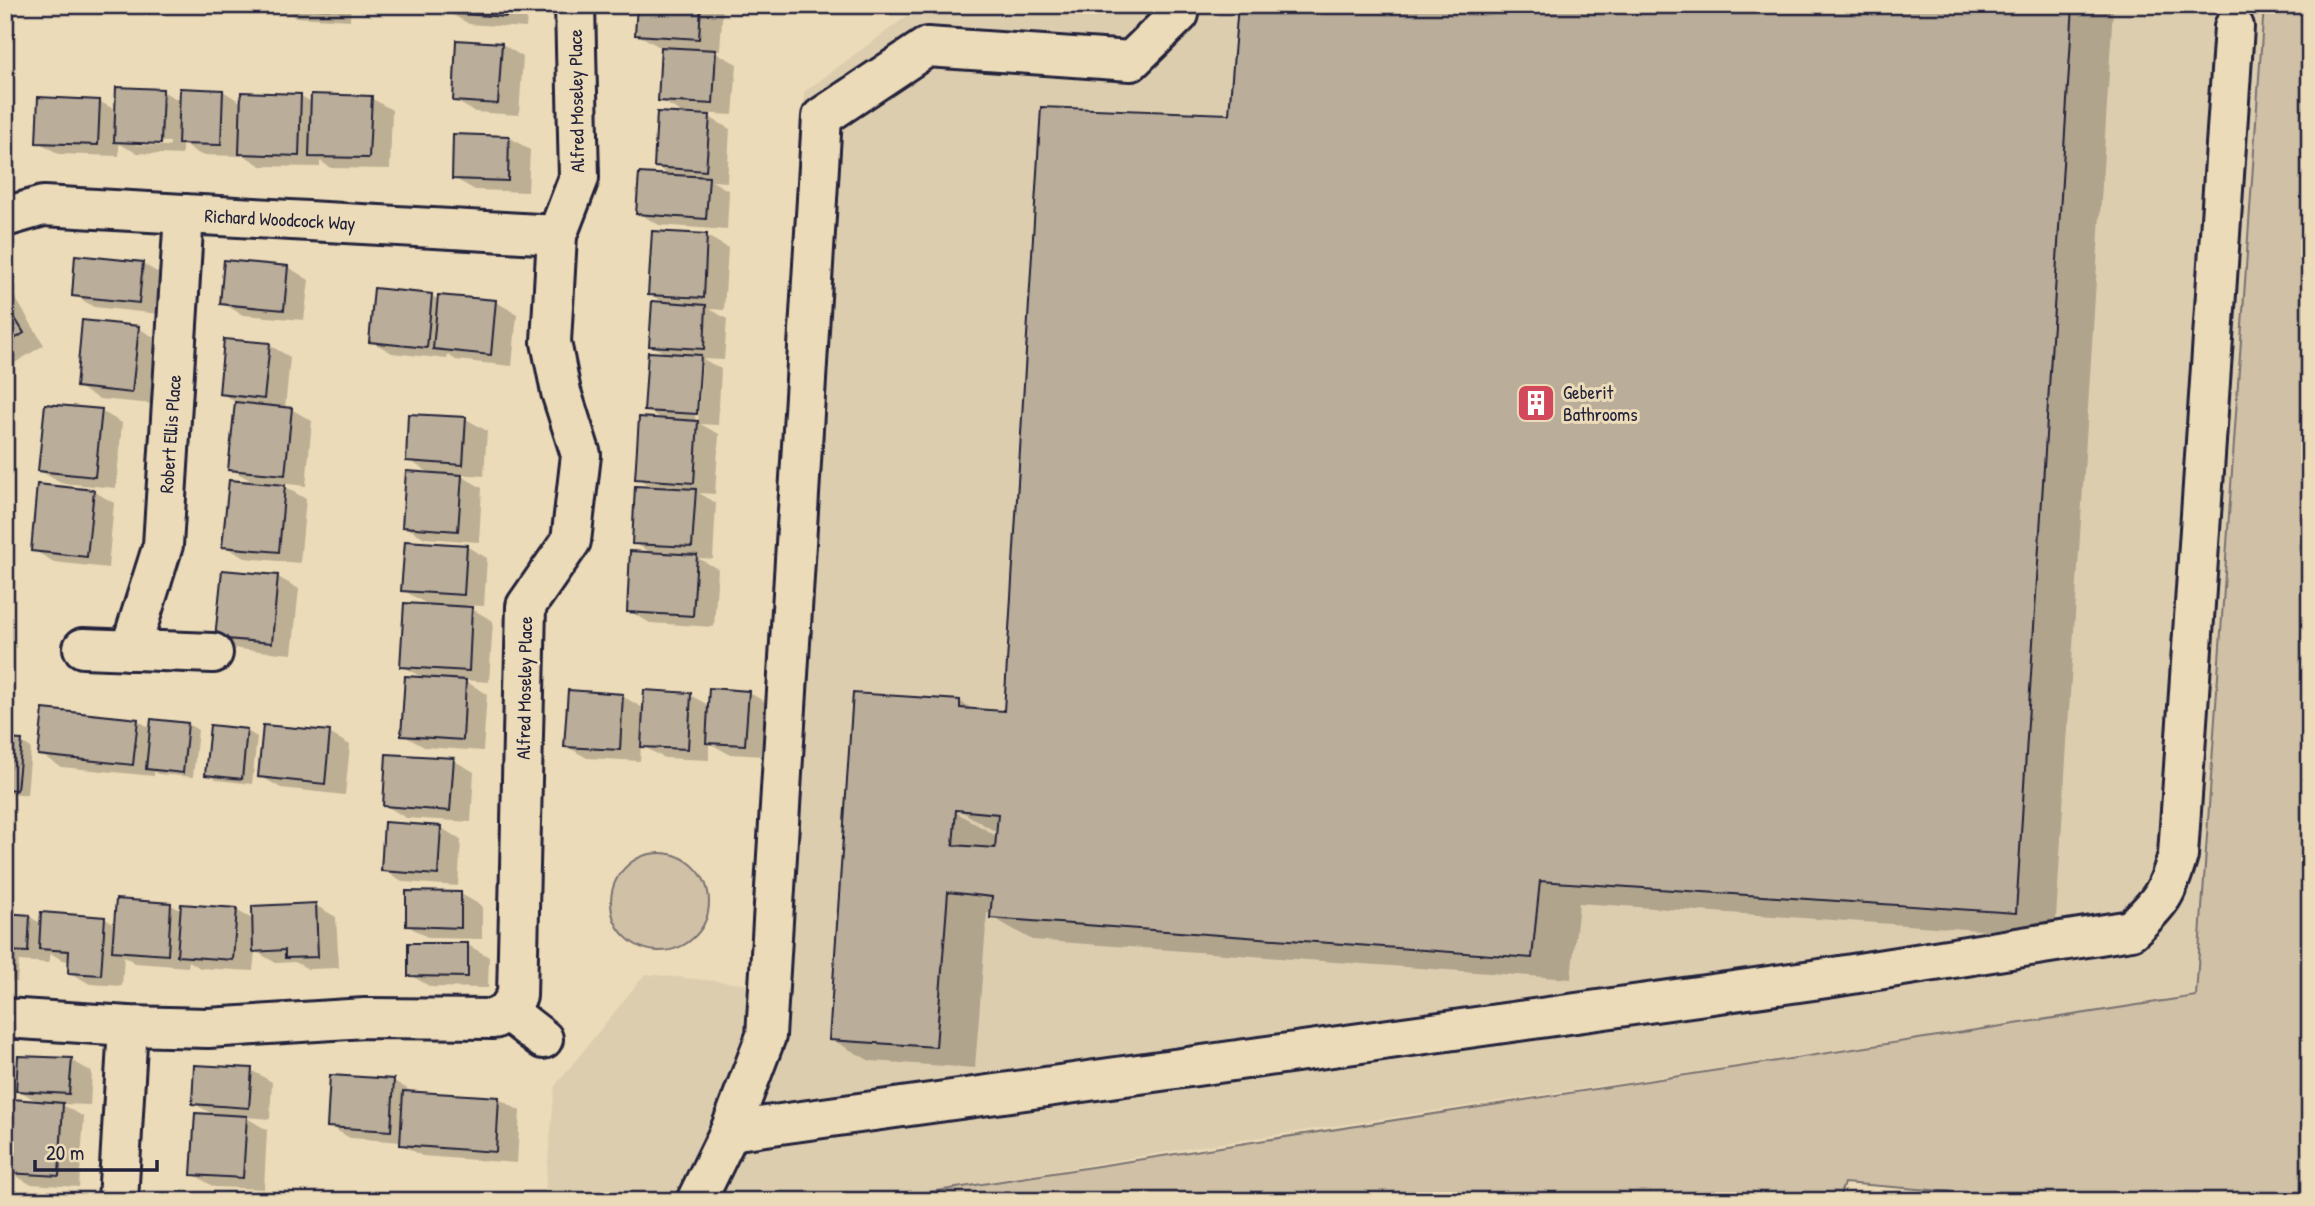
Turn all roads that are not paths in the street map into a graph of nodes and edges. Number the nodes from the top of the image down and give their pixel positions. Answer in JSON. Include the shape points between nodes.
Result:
{"nodes":[{"id":1,"x":575,"y":5,"type":"edge"},
{"id":2,"x":1180,"y":5,"type":"edge"},
{"id":3,"x":2234,"y":27,"type":"dead end"},
{"id":4,"x":184,"y":214,"type":"junction"},
{"id":5,"x":5,"y":217,"type":"edge"},
{"id":6,"x":557,"y":235,"type":"junction"},
{"id":7,"x":83,"y":648,"type":"dead end"},
{"id":8,"x":130,"y":650,"type":"junction"},
{"id":9,"x":213,"y":653,"type":"dead end"},
{"id":10,"x":507,"y":1011,"type":"junction"},
{"id":11,"x":5,"y":1018,"type":"edge"},
{"id":12,"x":128,"y":1026,"type":"junction"},
{"id":13,"x":543,"y":1039,"type":"dead end"},
{"id":14,"x":730,"y":1131,"type":"junction"},
{"id":15,"x":118,"y":1201,"type":"edge"},
{"id":16,"x":696,"y":1201,"type":"edge"}],
"edges":[{"from":1,"to":6,"type":"street","name":"Alfred Moseley Place","via":[[579,178]]},
{"from":2,"to":14,"type":"street","via":[[1179,14],[1131,61],[927,47],[822,117],[766,1036]]},
{"from":3,"to":14,"type":"street","via":[[2178,855],[2160,902],[2131,930],[1827,978]]},
{"from":4,"to":5,"type":"street","name":"Richard Woodcock Way","via":[[43,206]]},
{"from":4,"to":6,"type":"street","name":"Richard Woodcock Way"},
{"from":4,"to":8,"type":"street","name":"Robert Ellis Place","via":[[163,545]]},
{"from":6,"to":10,"type":"street","name":"Alfred Moseley Place","via":[[551,342],[580,455],[572,541],[526,606],[517,996]]},
{"from":7,"to":8,"type":"street"},
{"from":8,"to":9,"type":"street"},
{"from":10,"to":12,"type":"street","via":[[494,1019],[365,1018],[208,1028]]},
{"from":10,"to":13,"type":"street"},
{"from":11,"to":12,"type":"street"},
{"from":12,"to":15,"type":"street"},
{"from":14,"to":16,"type":"street"}]}
